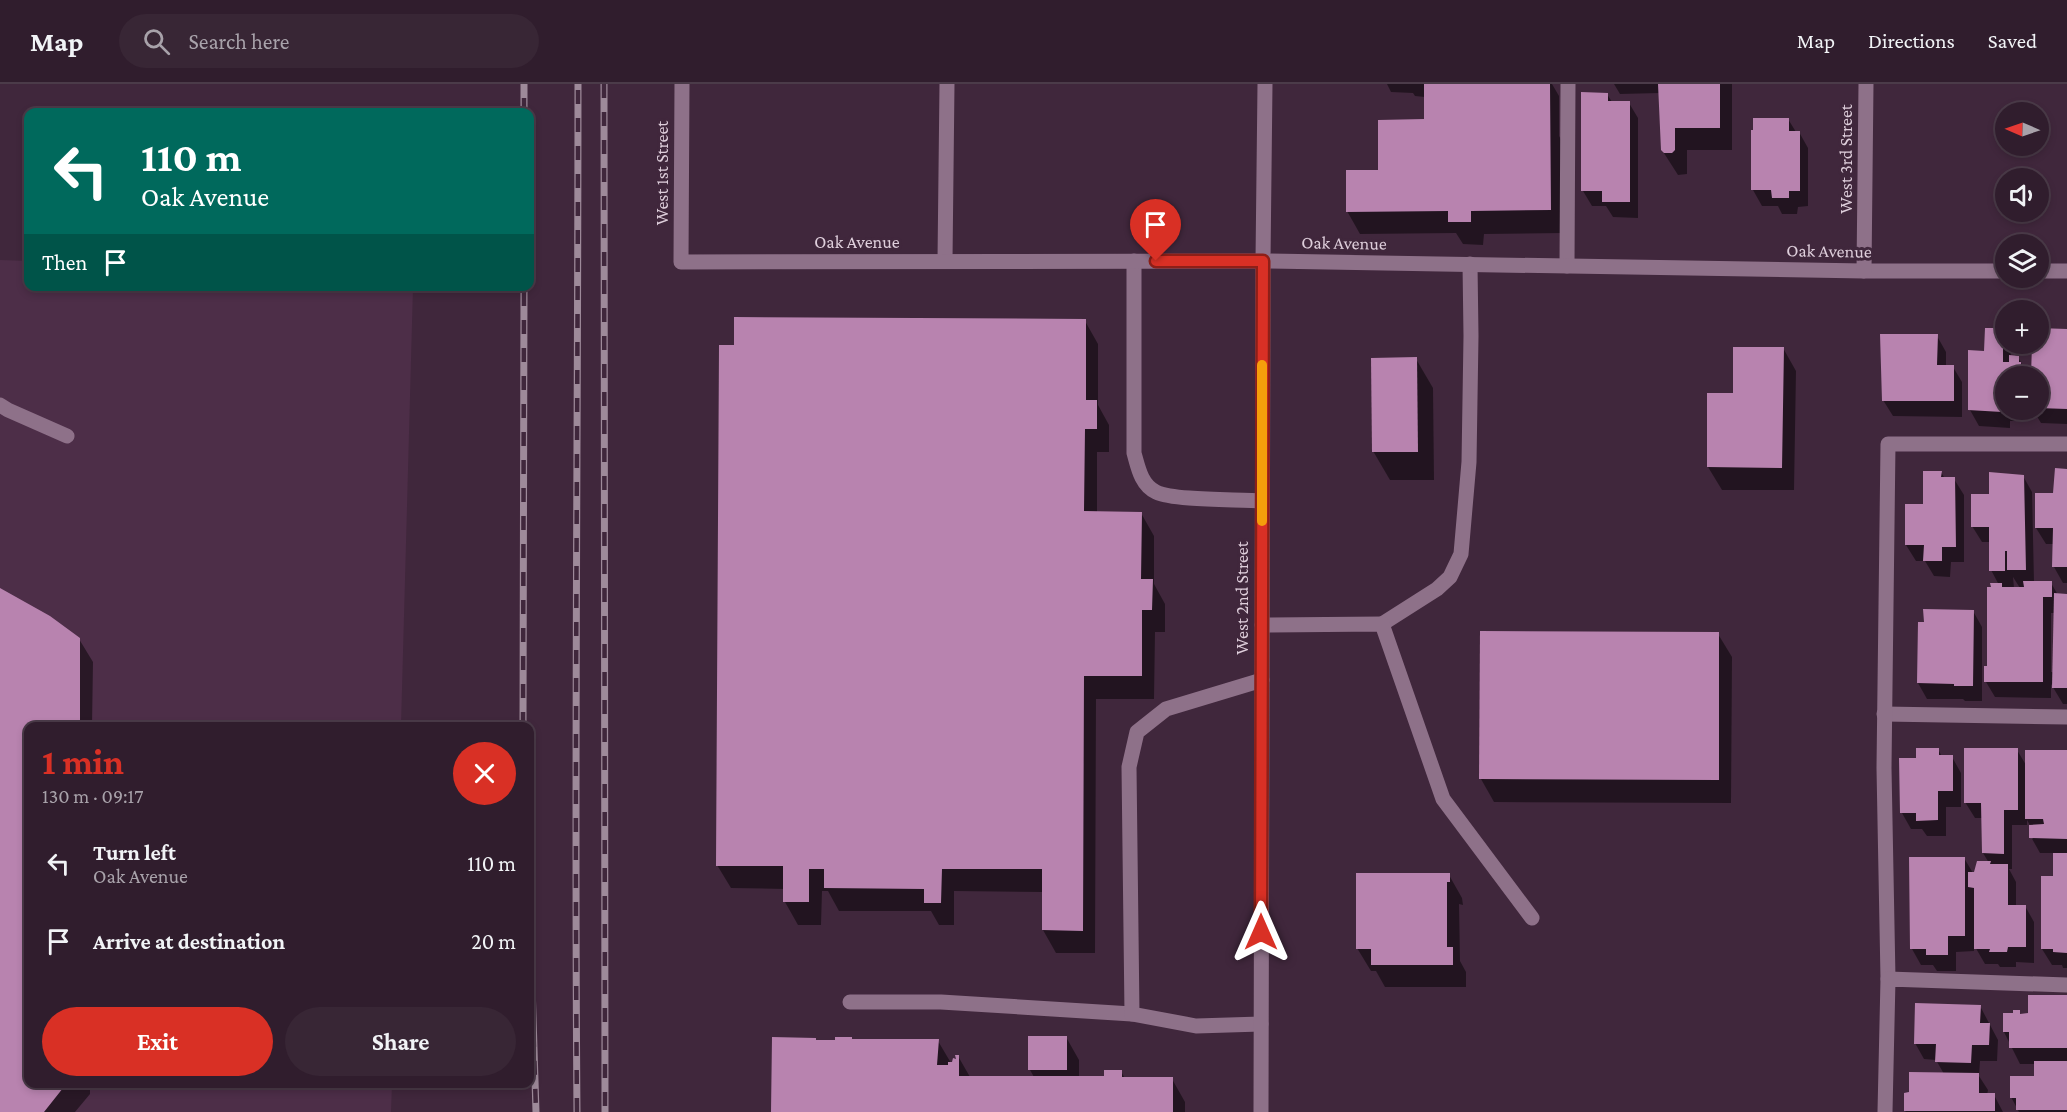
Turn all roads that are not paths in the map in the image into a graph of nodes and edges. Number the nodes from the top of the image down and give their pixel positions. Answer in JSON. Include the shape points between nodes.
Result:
{"nodes":[{"id":1,"x":682,"y":84,"type":"edge"},
{"id":2,"x":947,"y":84,"type":"edge"},
{"id":3,"x":1265,"y":84,"type":"edge"},
{"id":4,"x":1568,"y":84,"type":"edge"},
{"id":5,"x":1866,"y":84,"type":"edge"},
{"id":6,"x":945,"y":261,"type":"junction"},
{"id":7,"x":1134,"y":261,"type":"junction"},
{"id":8,"x":1263,"y":261,"type":"junction"},
{"id":9,"x":681,"y":262,"type":"joint"},
{"id":10,"x":1470,"y":264,"type":"junction"},
{"id":11,"x":1567,"y":266,"type":"junction"},
{"id":12,"x":1864,"y":271,"type":"junction"},
{"id":13,"x":1995,"y":271,"type":"edge"},
{"id":14,"x":2049,"y":271,"type":"edge"},
{"id":15,"x":2067,"y":271,"type":"edge"},
{"id":16,"x":0,"y":405,"type":"edge"},
{"id":17,"x":67,"y":436,"type":"dead end"},
{"id":18,"x":2067,"y":444,"type":"edge"},
{"id":19,"x":1262,"y":501,"type":"junction"},
{"id":20,"x":1382,"y":624,"type":"junction"},
{"id":21,"x":1262,"y":625,"type":"junction"},
{"id":22,"x":1262,"y":680,"type":"junction"},
{"id":23,"x":1884,"y":714,"type":"junction"},
{"id":24,"x":2067,"y":717,"type":"edge"},
{"id":25,"x":1532,"y":918,"type":"dead end"},
{"id":26,"x":1888,"y":979,"type":"junction"},
{"id":27,"x":2067,"y":985,"type":"edge"},
{"id":28,"x":850,"y":1002,"type":"dead end"},
{"id":29,"x":1131,"y":1014,"type":"junction"},
{"id":30,"x":1261,"y":1024,"type":"junction"},
{"id":31,"x":1261,"y":1112,"type":"edge"},
{"id":32,"x":1886,"y":1112,"type":"edge"}],
"edges":[{"from":1,"to":9,"type":"street","name":"West 1st Street"},
{"from":2,"to":6,"type":"street"},
{"from":3,"to":8,"type":"street","name":"West 2nd Street"},
{"from":4,"to":11,"type":"street"},
{"from":5,"to":12,"type":"street","name":"West 3rd Street"},
{"from":6,"to":7,"type":"street","name":"Oak Avenue"},
{"from":6,"to":9,"type":"street","name":"Oak Avenue"},
{"from":7,"to":8,"type":"street","name":"Oak Avenue"},
{"from":7,"to":19,"type":"street","via":[[1134,453],[1141,477],[1154,491],[1171,496]]},
{"from":8,"to":10,"type":"street","name":"Oak Avenue"},
{"from":8,"to":19,"type":"street","name":"West 2nd Street"},
{"from":10,"to":11,"type":"street","name":"Oak Avenue"},
{"from":10,"to":20,"type":"street","via":[[1469,462],[1461,554],[1450,577],[1437,589]]},
{"from":11,"to":12,"type":"street","name":"Oak Avenue"},
{"from":12,"to":13,"type":"street","name":"Oak Avenue"},
{"from":14,"to":15,"type":"street"},
{"from":16,"to":17,"type":"street"},
{"from":18,"to":23,"type":"street","via":[[1888,444]]},
{"from":19,"to":21,"type":"street","name":"West 2nd Street"},
{"from":20,"to":21,"type":"street"},
{"from":20,"to":25,"type":"street","via":[[1443,799]]},
{"from":21,"to":22,"type":"street","name":"West 2nd Street"},
{"from":22,"to":29,"type":"street","via":[[1166,709],[1137,732],[1130,767]]},
{"from":22,"to":30,"type":"street","name":"West 2nd Street"},
{"from":23,"to":24,"type":"street"},
{"from":23,"to":26,"type":"street"},
{"from":26,"to":27,"type":"street"},
{"from":26,"to":32,"type":"street"},
{"from":28,"to":29,"type":"street","via":[[941,1002]]},
{"from":29,"to":30,"type":"street","via":[[1196,1026]]},
{"from":30,"to":31,"type":"street","name":"West 2nd Street"}]}
